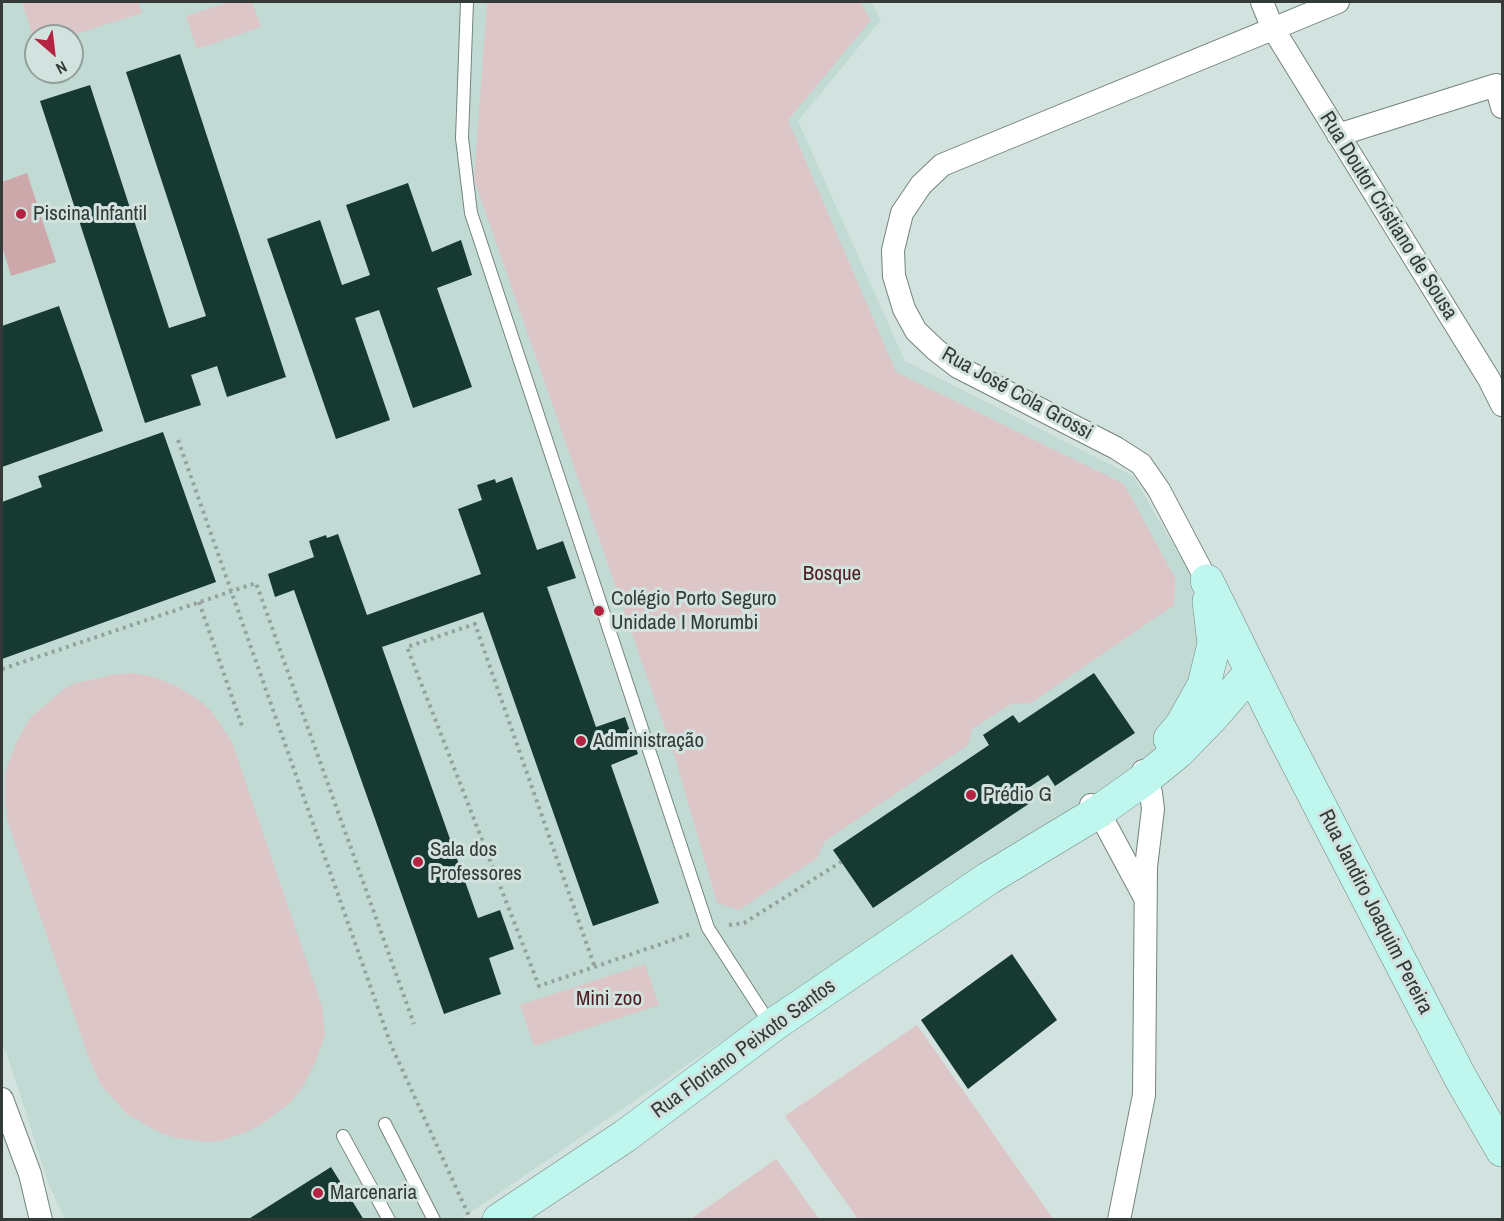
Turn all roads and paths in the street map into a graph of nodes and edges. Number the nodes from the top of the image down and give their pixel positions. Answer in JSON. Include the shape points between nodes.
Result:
{"nodes":[{"id":1,"x":467,"y":2,"type":"edge"},
{"id":2,"x":1262,"y":2,"type":"edge"},
{"id":3,"x":1338,"y":2,"type":"edge"},
{"id":4,"x":1272,"y":27,"type":"junction"},
{"id":5,"x":1499,"y":84,"type":"edge"},
{"id":6,"x":1503,"y":107,"type":"edge"},
{"id":7,"x":1338,"y":135,"type":"junction"},
{"id":8,"x":1503,"y":405,"type":"edge"},
{"id":9,"x":178,"y":440,"type":"dead end"},
{"id":10,"x":1207,"y":581,"type":"junction"},
{"id":11,"x":231,"y":591,"type":"junction"},
{"id":12,"x":199,"y":602,"type":"junction"},
{"id":13,"x":2,"y":669,"type":"edge"},
{"id":14,"x":1251,"y":672,"type":"junction"},
{"id":15,"x":242,"y":726,"type":"dead end"},
{"id":16,"x":1145,"y":774,"type":"junction"},
{"id":17,"x":1094,"y":808,"type":"junction"},
{"id":18,"x":1146,"y":899,"type":"junction"},
{"id":19,"x":594,"y":965,"type":"dead end"},
{"id":20,"x":539,"y":986,"type":"dead end"},
{"id":21,"x":776,"y":1023,"type":"junction"},
{"id":22,"x":414,"y":1024,"type":"dead end"},
{"id":23,"x":2,"y":1100,"type":"edge"},
{"id":24,"x":385,"y":1124,"type":"dead end"},
{"id":25,"x":343,"y":1136,"type":"dead end"},
{"id":26,"x":1503,"y":1150,"type":"edge"},
{"id":27,"x":41,"y":1220,"type":"edge"},
{"id":28,"x":389,"y":1220,"type":"edge"},
{"id":29,"x":434,"y":1220,"type":"edge"},
{"id":30,"x":471,"y":1220,"type":"edge"},
{"id":31,"x":499,"y":1220,"type":"edge"},
{"id":32,"x":1119,"y":1220,"type":"edge"}],
"edges":[{"from":1,"to":21,"type":"lane","via":[[462,138],[471,213],[708,928],[763,1013]]},
{"from":2,"to":4,"type":"street","name":"Rua Doutor Cristiano de Sousa"},
{"from":3,"to":4,"type":"street","name":"Rua José Cola Grossi"},
{"from":4,"to":7,"type":"street","name":"Rua Doutor Cristiano de Sousa"},
{"from":4,"to":10,"type":"street","name":"Rua José Cola Grossi","via":[[942,165],[921,185],[902,213],[893,250],[894,276],[916,331],[958,367],[1141,464]]},
{"from":5,"to":6,"type":"street"},
{"from":5,"to":7,"type":"street"},
{"from":7,"to":8,"type":"street","name":"Rua Doutor Cristiano de Sousa"},
{"from":9,"to":11,"type":"path"},
{"from":10,"to":14,"type":"street","name":"Rua José Cola Grossi"},
{"from":10,"to":16,"type":"street","name":"Rua Floriano Peixoto Santos","via":[[1214,644],[1204,685],[1181,726]]},
{"from":11,"to":12,"type":"path"},
{"from":11,"to":22,"type":"path","via":[[256,583]]},
{"from":11,"to":30,"type":"path","via":[[391,1045]]},
{"from":12,"to":13,"type":"path"},
{"from":12,"to":15,"type":"path"},
{"from":14,"to":16,"type":"street","name":"Rua Floriano Peixoto Santos","via":[[1178,752]]},
{"from":14,"to":26,"type":"street","name":"Rua Jandiro Joaquim Pereira","via":[[1460,1077]]},
{"from":16,"to":17,"type":"street","name":"Rua Floriano Peixoto Santos"},
{"from":16,"to":18,"type":"street","via":[[1153,808]]},
{"from":17,"to":18,"type":"street"},
{"from":17,"to":21,"type":"street","name":"Rua Floriano Peixoto Santos"},
{"from":18,"to":32,"type":"street","via":[[1144,1095]]},
{"from":19,"to":20,"type":"path","via":[[475,624],[407,646]]},
{"from":21,"to":31,"type":"street","name":"Rua Floriano Peixoto Santos","via":[[625,1136]]},
{"from":23,"to":27,"type":"street","via":[[30,1174]]},
{"from":24,"to":29,"type":"lane"},
{"from":25,"to":28,"type":"lane"}]}
